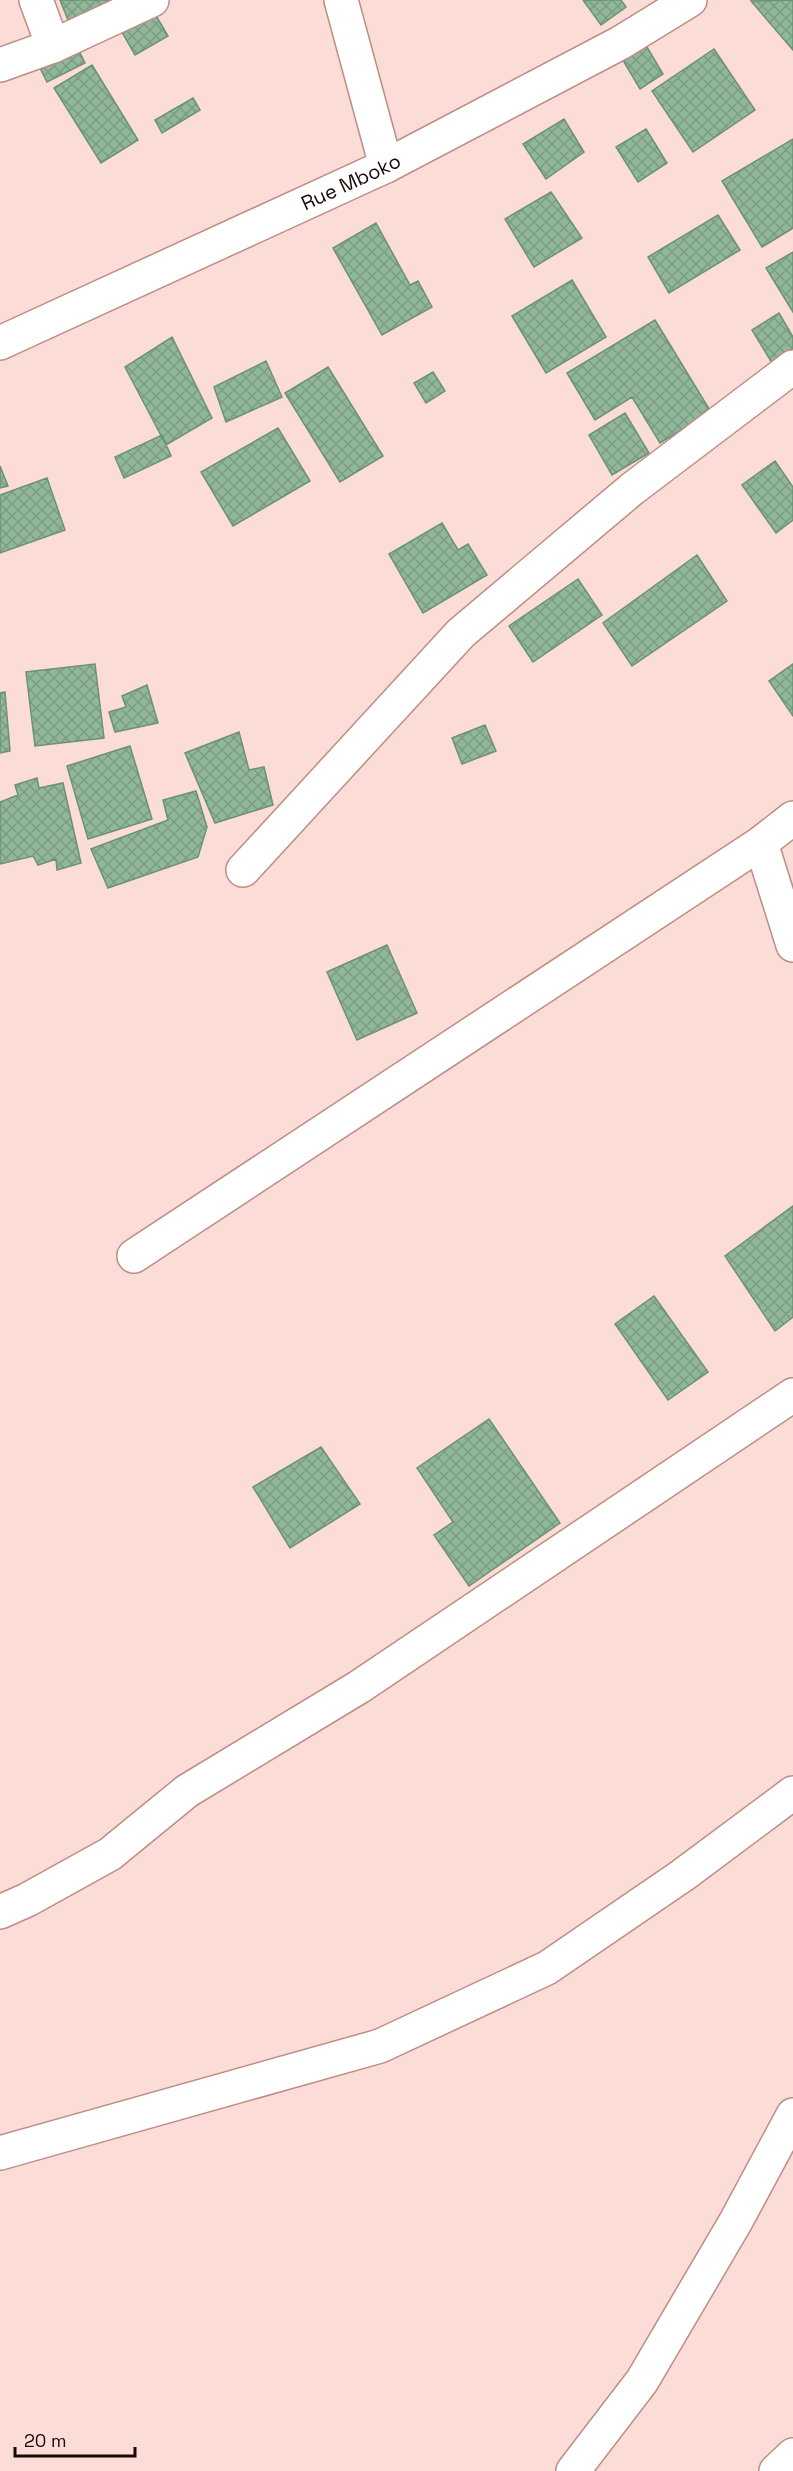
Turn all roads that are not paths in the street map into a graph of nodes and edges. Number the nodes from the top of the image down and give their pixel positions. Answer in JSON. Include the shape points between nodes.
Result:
{"nodes":[{"id":1,"x":36,"y":0,"type":"edge"},
{"id":2,"x":152,"y":0,"type":"edge"},
{"id":3,"x":341,"y":0,"type":"edge"},
{"id":4,"x":690,"y":0,"type":"edge"},
{"id":5,"x":52,"y":46,"type":"junction"},
{"id":6,"x":0,"y":65,"type":"edge"},
{"id":7,"x":386,"y":166,"type":"junction"},
{"id":8,"x":0,"y":343,"type":"edge"},
{"id":9,"x":793,"y":368,"type":"edge"},
{"id":10,"x":793,"y":818,"type":"edge"},
{"id":11,"x":761,"y":843,"type":"junction"},
{"id":12,"x":243,"y":870,"type":"dead end"},
{"id":13,"x":793,"y":945,"type":"edge"},
{"id":14,"x":134,"y":1256,"type":"dead end"},
{"id":15,"x":793,"y":1395,"type":"edge"},
{"id":16,"x":793,"y":1793,"type":"edge"},
{"id":17,"x":0,"y":1912,"type":"edge"},
{"id":18,"x":793,"y":2115,"type":"edge"},
{"id":19,"x":0,"y":2153,"type":"edge"},
{"id":20,"x":793,"y":2455,"type":"edge"},
{"id":21,"x":573,"y":2471,"type":"edge"},
{"id":22,"x":776,"y":2471,"type":"edge"}],
"edges":[{"from":1,"to":5,"type":"street"},
{"from":2,"to":5,"type":"street"},
{"from":3,"to":7,"type":"street"},
{"from":4,"to":7,"type":"street","name":"Rue Mboko","via":[[620,43]]},
{"from":5,"to":6,"type":"street"},
{"from":7,"to":8,"type":"street","name":"Rue Mboko"},
{"from":9,"to":12,"type":"street","via":[[632,489],[461,633]]},
{"from":10,"to":11,"type":"street"},
{"from":11,"to":13,"type":"street"},
{"from":11,"to":14,"type":"street"},
{"from":15,"to":17,"type":"street","via":[[359,1687],[187,1791],[110,1854]]},
{"from":16,"to":19,"type":"street","via":[[683,1875],[546,1968],[380,2046]]},
{"from":18,"to":21,"type":"street","via":[[736,2222],[642,2382]]},
{"from":20,"to":22,"type":"street"}]}
